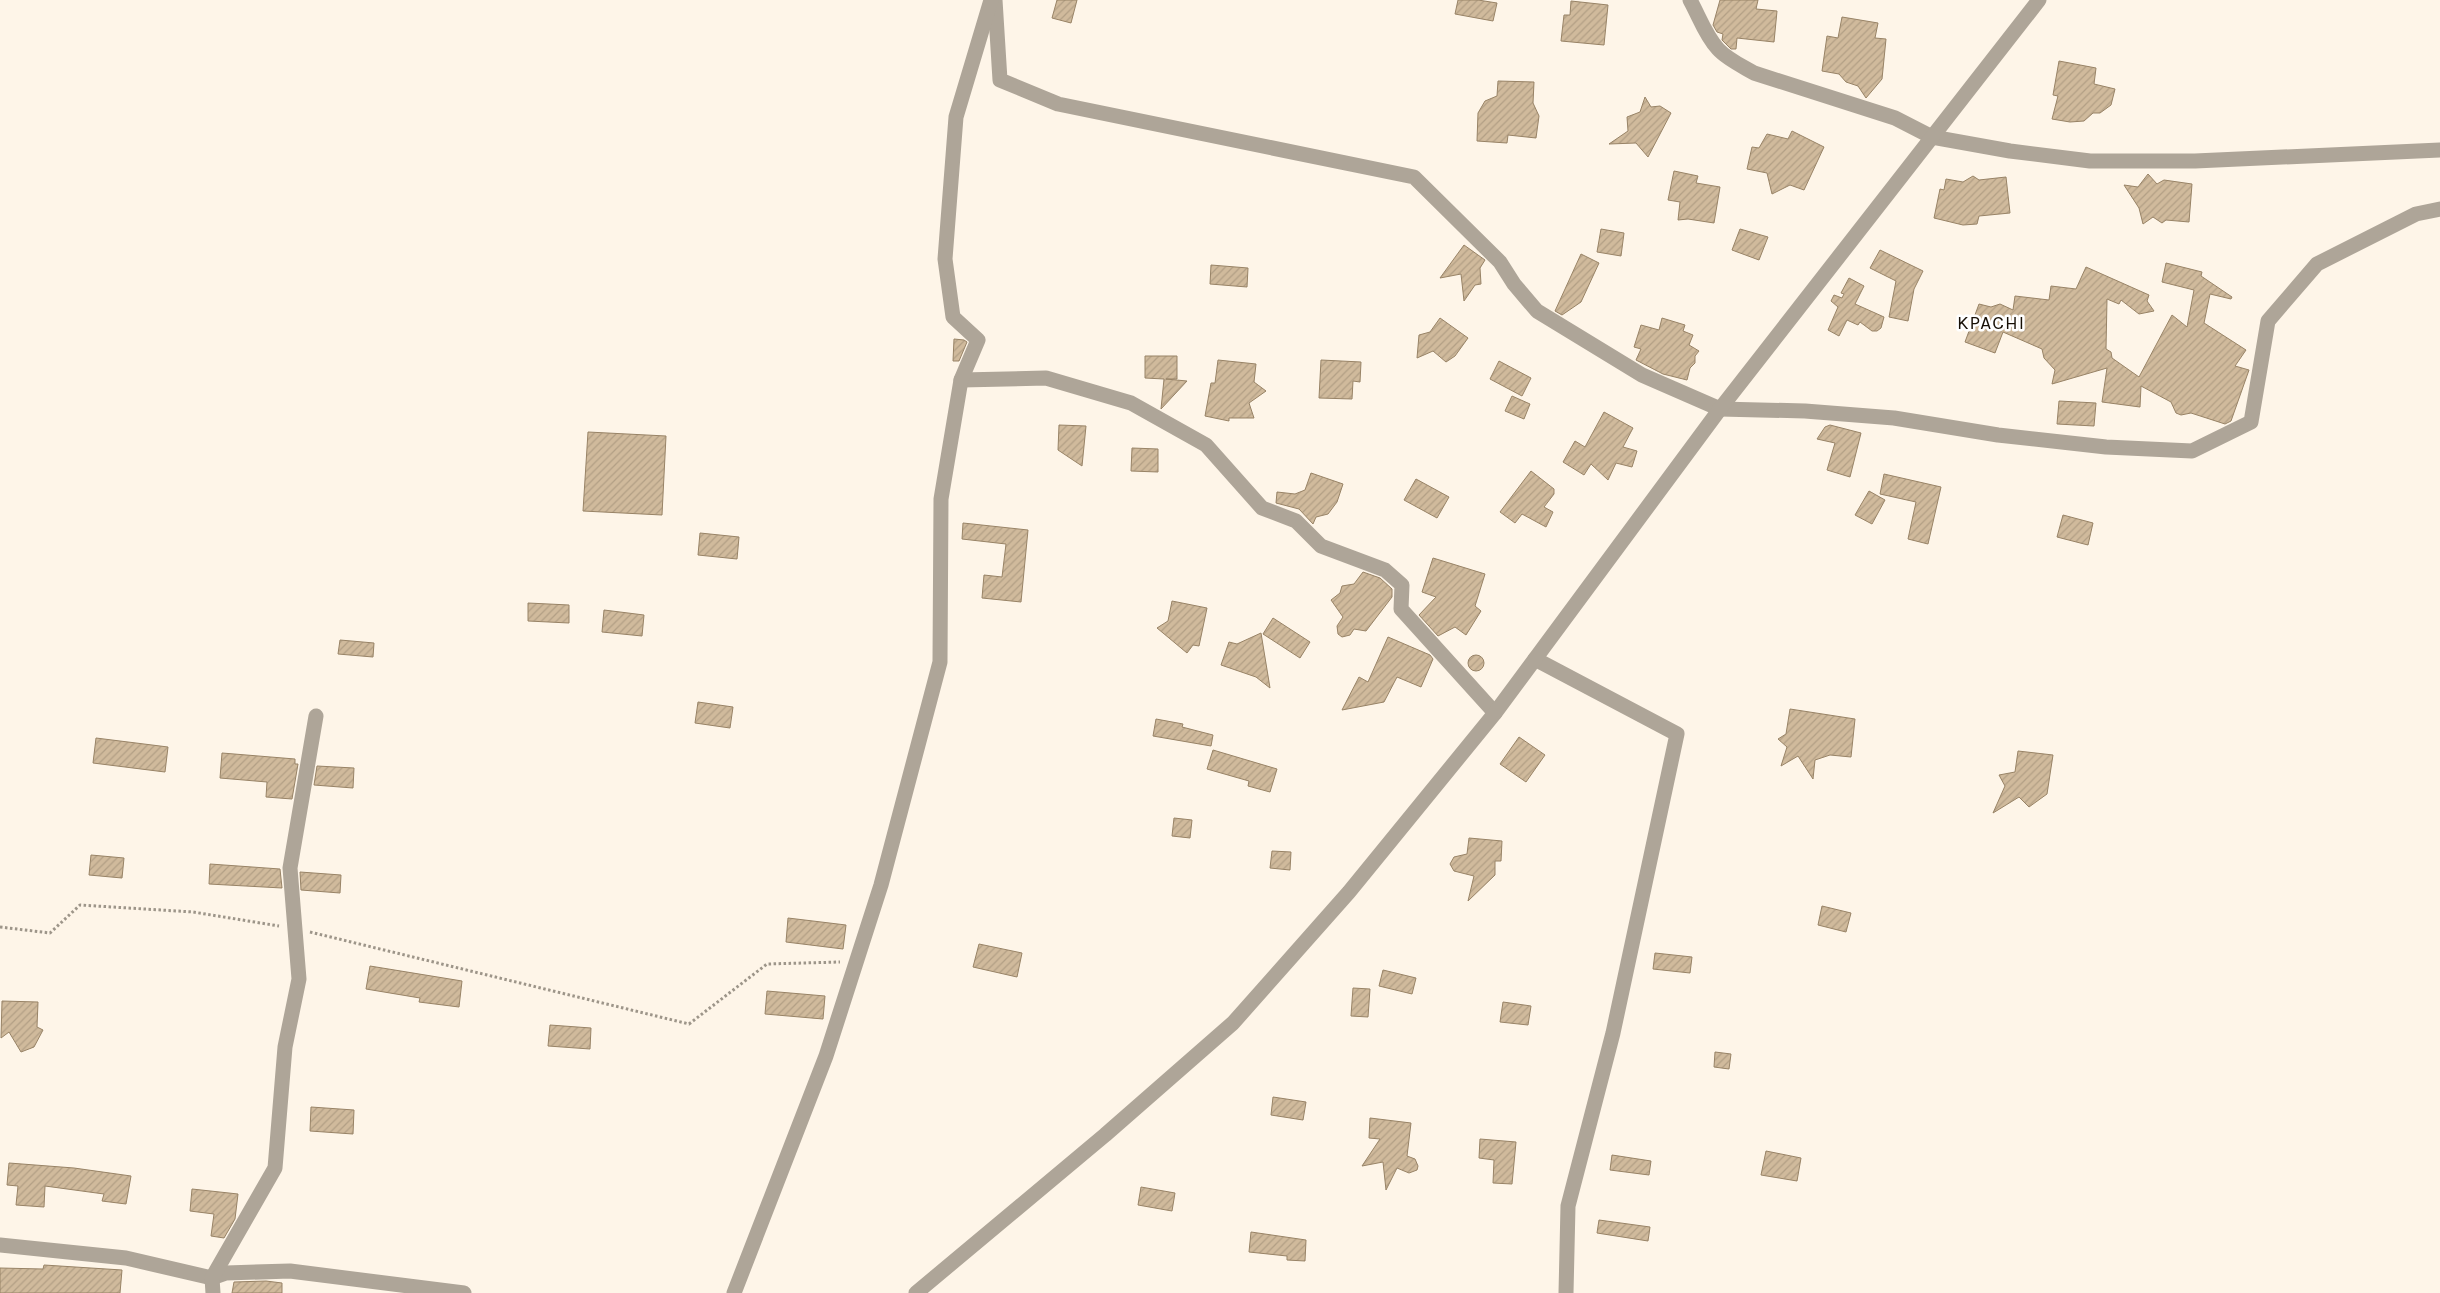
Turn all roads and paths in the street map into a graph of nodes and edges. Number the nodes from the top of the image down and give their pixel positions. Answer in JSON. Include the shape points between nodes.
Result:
{"nodes":[{"id":1,"x":991,"y":0,"type":"edge"},
{"id":2,"x":996,"y":0,"type":"edge"},
{"id":3,"x":1690,"y":0,"type":"edge"},
{"id":4,"x":2039,"y":0,"type":"edge"},
{"id":5,"x":1932,"y":137,"type":"junction"},
{"id":6,"x":2440,"y":150,"type":"edge"},
{"id":7,"x":2440,"y":209,"type":"edge"},
{"id":8,"x":961,"y":380,"type":"junction"},
{"id":9,"x":1720,"y":409,"type":"junction"},
{"id":10,"x":1535,"y":659,"type":"junction"},
{"id":11,"x":1495,"y":714,"type":"junction"},
{"id":12,"x":316,"y":716,"type":"dead end"},
{"id":13,"x":0,"y":927,"type":"edge"},
{"id":14,"x":295,"y":929,"type":"junction"},
{"id":15,"x":856,"y":962,"type":"junction"},
{"id":16,"x":0,"y":1245,"type":"edge"},
{"id":17,"x":212,"y":1278,"type":"junction"},
{"id":18,"x":212,"y":1293,"type":"edge"},
{"id":19,"x":464,"y":1293,"type":"edge"},
{"id":20,"x":734,"y":1293,"type":"edge"},
{"id":21,"x":916,"y":1293,"type":"edge"},
{"id":22,"x":1566,"y":1293,"type":"edge"}],
"edges":[{"from":1,"to":8,"type":"street","via":[[956,117],[944,258],[953,317],[978,340]]},
{"from":2,"to":9,"type":"street","via":[[1000,80],[1058,104],[1414,177],[1495,256],[1537,311],[1642,375]]},
{"from":3,"to":5,"type":"street","via":[[1717,49],[1754,73],[1895,118]]},
{"from":4,"to":5,"type":"street"},
{"from":5,"to":6,"type":"street","via":[[2090,161],[2195,161]]},
{"from":5,"to":9,"type":"street"},
{"from":7,"to":9,"type":"street","via":[[2416,214],[2317,264],[2268,321],[2251,422],[2192,451],[2106,447],[1998,435],[1894,418]]},
{"from":8,"to":11,"type":"street","via":[[1046,378],[1131,403],[1206,445],[1262,508],[1296,522],[1321,546],[1385,570],[1402,586],[1400,609]]},
{"from":8,"to":15,"type":"street","via":[[941,499],[940,662],[881,885]]},
{"from":9,"to":10,"type":"street"},
{"from":10,"to":11,"type":"street"},
{"from":10,"to":22,"type":"street","via":[[1677,734],[1613,1034],[1568,1206]]},
{"from":11,"to":21,"type":"street","via":[[1349,892],[1233,1022],[1105,1135]]},
{"from":12,"to":14,"type":"street","via":[[290,868]]},
{"from":13,"to":14,"type":"path","via":[[50,933],[80,905],[193,912]]},
{"from":14,"to":15,"type":"path","via":[[689,1024],[767,964]]},
{"from":14,"to":17,"type":"street","via":[[300,979],[285,1048],[275,1168]]},
{"from":15,"to":20,"type":"street","via":[[826,1056]]},
{"from":16,"to":17,"type":"street","via":[[126,1258]]},
{"from":17,"to":18,"type":"street"},
{"from":17,"to":19,"type":"street","via":[[226,1273],[290,1271]]}]}
